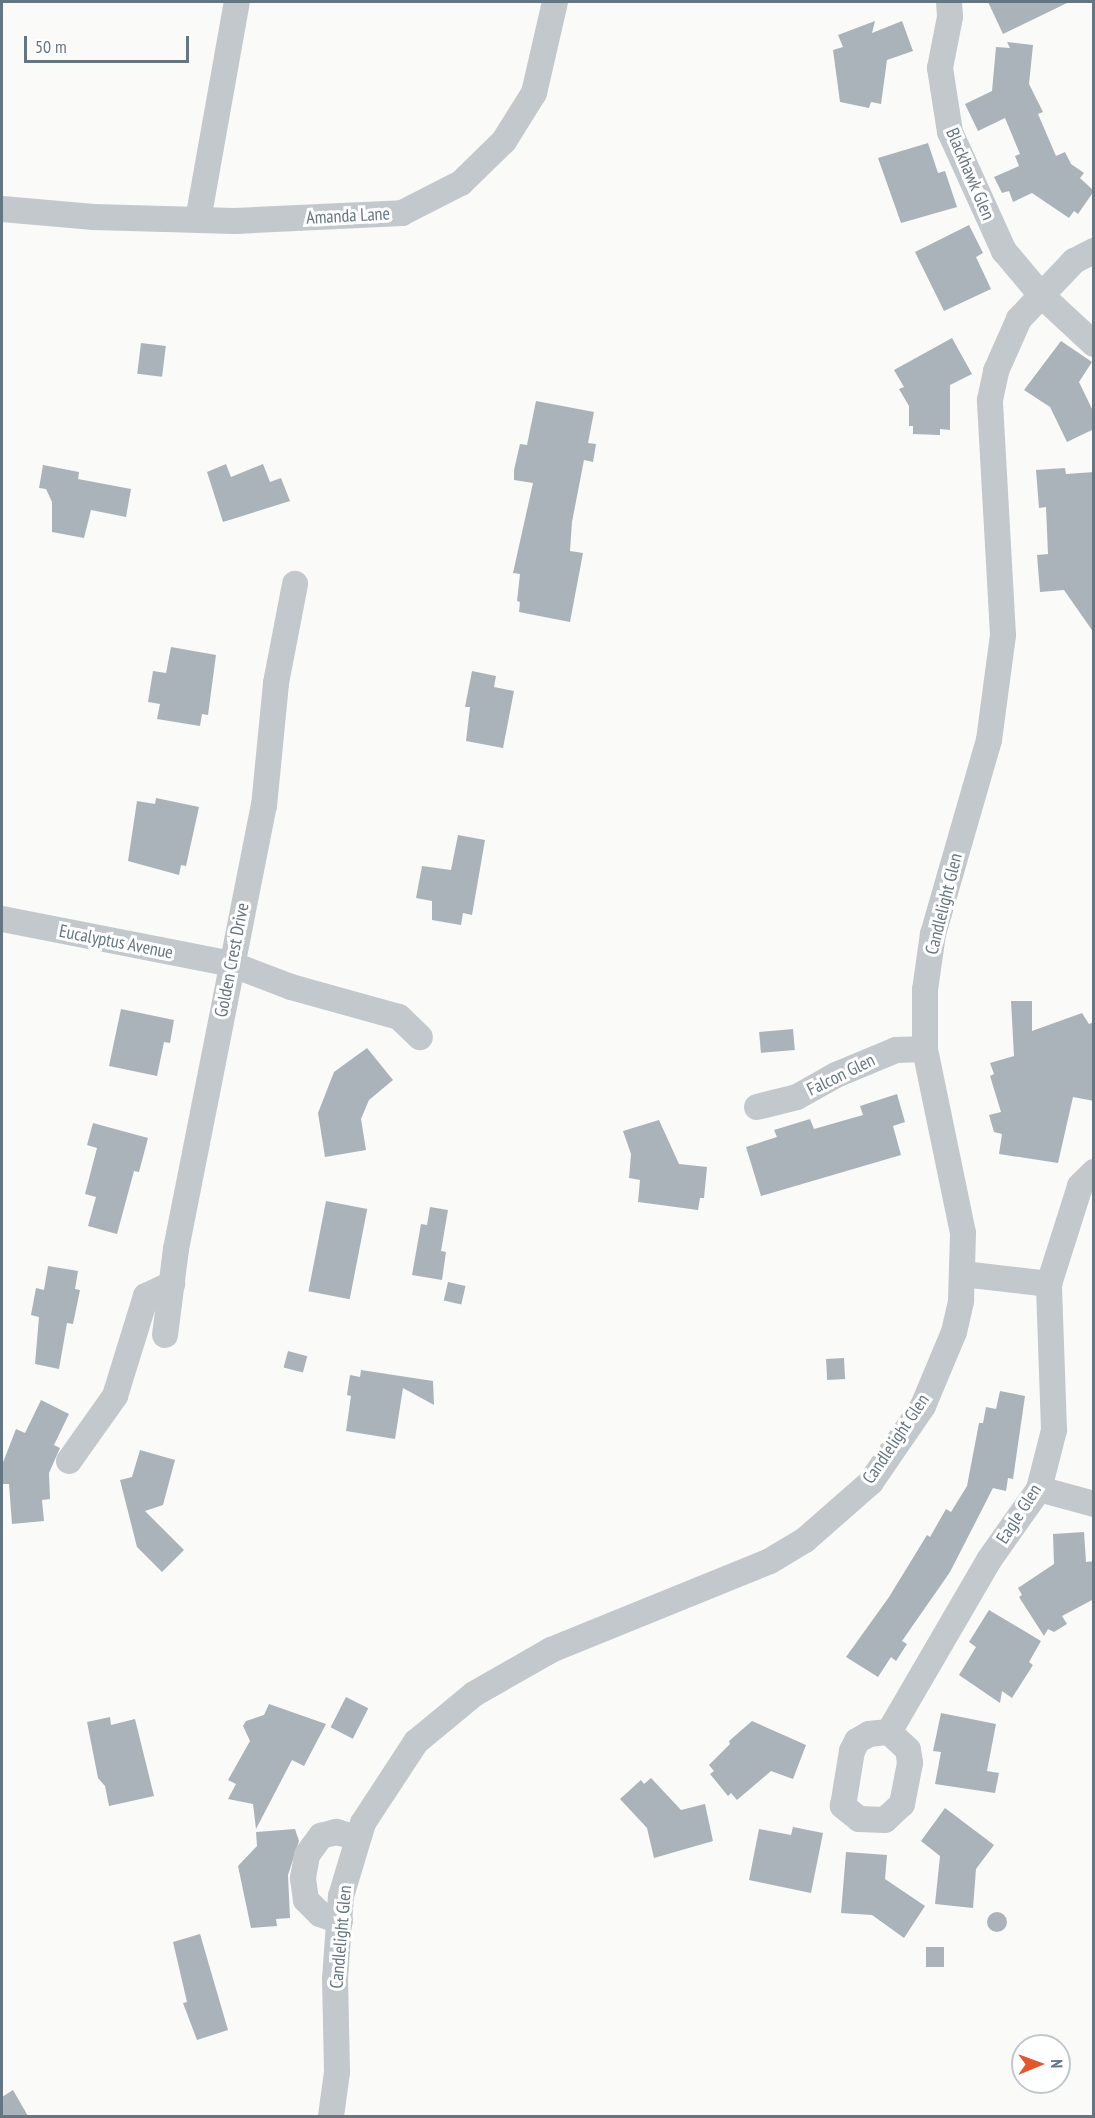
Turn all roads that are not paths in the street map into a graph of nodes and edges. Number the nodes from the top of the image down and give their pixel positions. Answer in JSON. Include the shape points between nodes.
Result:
{"nodes":[{"id":1,"x":237,"y":2,"type":"edge"},
{"id":2,"x":555,"y":2,"type":"edge"},
{"id":3,"x":948,"y":2,"type":"edge"},
{"id":4,"x":2,"y":209,"type":"edge"},
{"id":5,"x":198,"y":220,"type":"junction"},
{"id":6,"x":1094,"y":251,"type":"edge"},
{"id":7,"x":1041,"y":295,"type":"junction"},
{"id":8,"x":1094,"y":344,"type":"edge"},
{"id":9,"x":295,"y":584,"type":"dead end"},
{"id":10,"x":2,"y":919,"type":"edge"},
{"id":11,"x":231,"y":964,"type":"junction"},
{"id":12,"x":420,"y":1037,"type":"dead end"},
{"id":13,"x":925,"y":1049,"type":"junction"},
{"id":14,"x":757,"y":1107,"type":"dead end"},
{"id":15,"x":1094,"y":1172,"type":"edge"},
{"id":16,"x":963,"y":1274,"type":"junction"},
{"id":17,"x":172,"y":1284,"type":"junction"},
{"id":18,"x":1049,"y":1284,"type":"junction"},
{"id":19,"x":165,"y":1335,"type":"dead end"},
{"id":20,"x":69,"y":1461,"type":"dead end"},
{"id":21,"x":1040,"y":1489,"type":"junction"},
{"id":22,"x":1094,"y":1504,"type":"edge"},
{"id":23,"x":890,"y":1732,"type":"dead end"},
{"id":24,"x":358,"y":1838,"type":"junction"},
{"id":25,"x":340,"y":1922,"type":"junction"},
{"id":26,"x":331,"y":2116,"type":"edge"}],
"edges":[{"from":1,"to":5,"type":"street"},
{"from":2,"to":5,"type":"street","name":"Amanda Lane","via":[[534,93],[504,141],[461,183],[402,213]]},
{"from":3,"to":7,"type":"street","name":"Blackhawk Glen","via":[[950,17],[940,68],[950,132],[1004,251]]},
{"from":4,"to":5,"type":"street","name":"Amanda Lane"},
{"from":6,"to":7,"type":"street","name":"Candlelight Glen","via":[[1074,261]]},
{"from":7,"to":8,"type":"street","name":"Blackhawk Glen"},
{"from":7,"to":13,"type":"street","name":"Candlelight Glen","via":[[1019,319],[996,371],[990,400],[1003,635],[988,740],[933,934],[925,990]]},
{"from":9,"to":11,"type":"street","name":"Golden Crest Drive","via":[[276,683],[264,806]]},
{"from":10,"to":11,"type":"street","name":"Eucalyptus Avenue"},
{"from":11,"to":12,"type":"street","name":"Eucalyptus Avenue","via":[[291,987],[399,1017]]},
{"from":11,"to":17,"type":"street","name":"Golden Crest Drive"},
{"from":13,"to":14,"type":"street","name":"Falcon Glen","via":[[896,1050],[836,1074],[797,1096]]},
{"from":13,"to":16,"type":"street","name":"Candlelight Glen","via":[[963,1233]]},
{"from":15,"to":18,"type":"street","name":"Eagle Glen","via":[[1080,1186]]},
{"from":16,"to":18,"type":"street"},
{"from":16,"to":24,"type":"street","name":"Candlelight Glen","via":[[954,1332],[923,1406],[871,1482],[805,1540],[770,1561],[550,1650],[474,1694],[416,1742],[395,1768]]},
{"from":17,"to":19,"type":"street","name":"Golden Crest Drive"},
{"from":17,"to":20,"type":"street","via":[[146,1296],[115,1396]]},
{"from":18,"to":21,"type":"street","name":"Eagle Glen","via":[[1054,1430]]},
{"from":21,"to":22,"type":"street"},
{"from":21,"to":23,"type":"street","name":"Eagle Glen","via":[[988,1560]]},
{"from":24,"to":25,"type":"street","name":"Candlelight Glen","via":[[341,1896]]},
{"from":24,"to":25,"type":"street","via":[[336,1832],[321,1836],[307,1855],[303,1878],[306,1900],[320,1914]]},
{"from":25,"to":26,"type":"street","name":"Candlelight Glen","via":[[335,1979],[337,2072]]}]}
